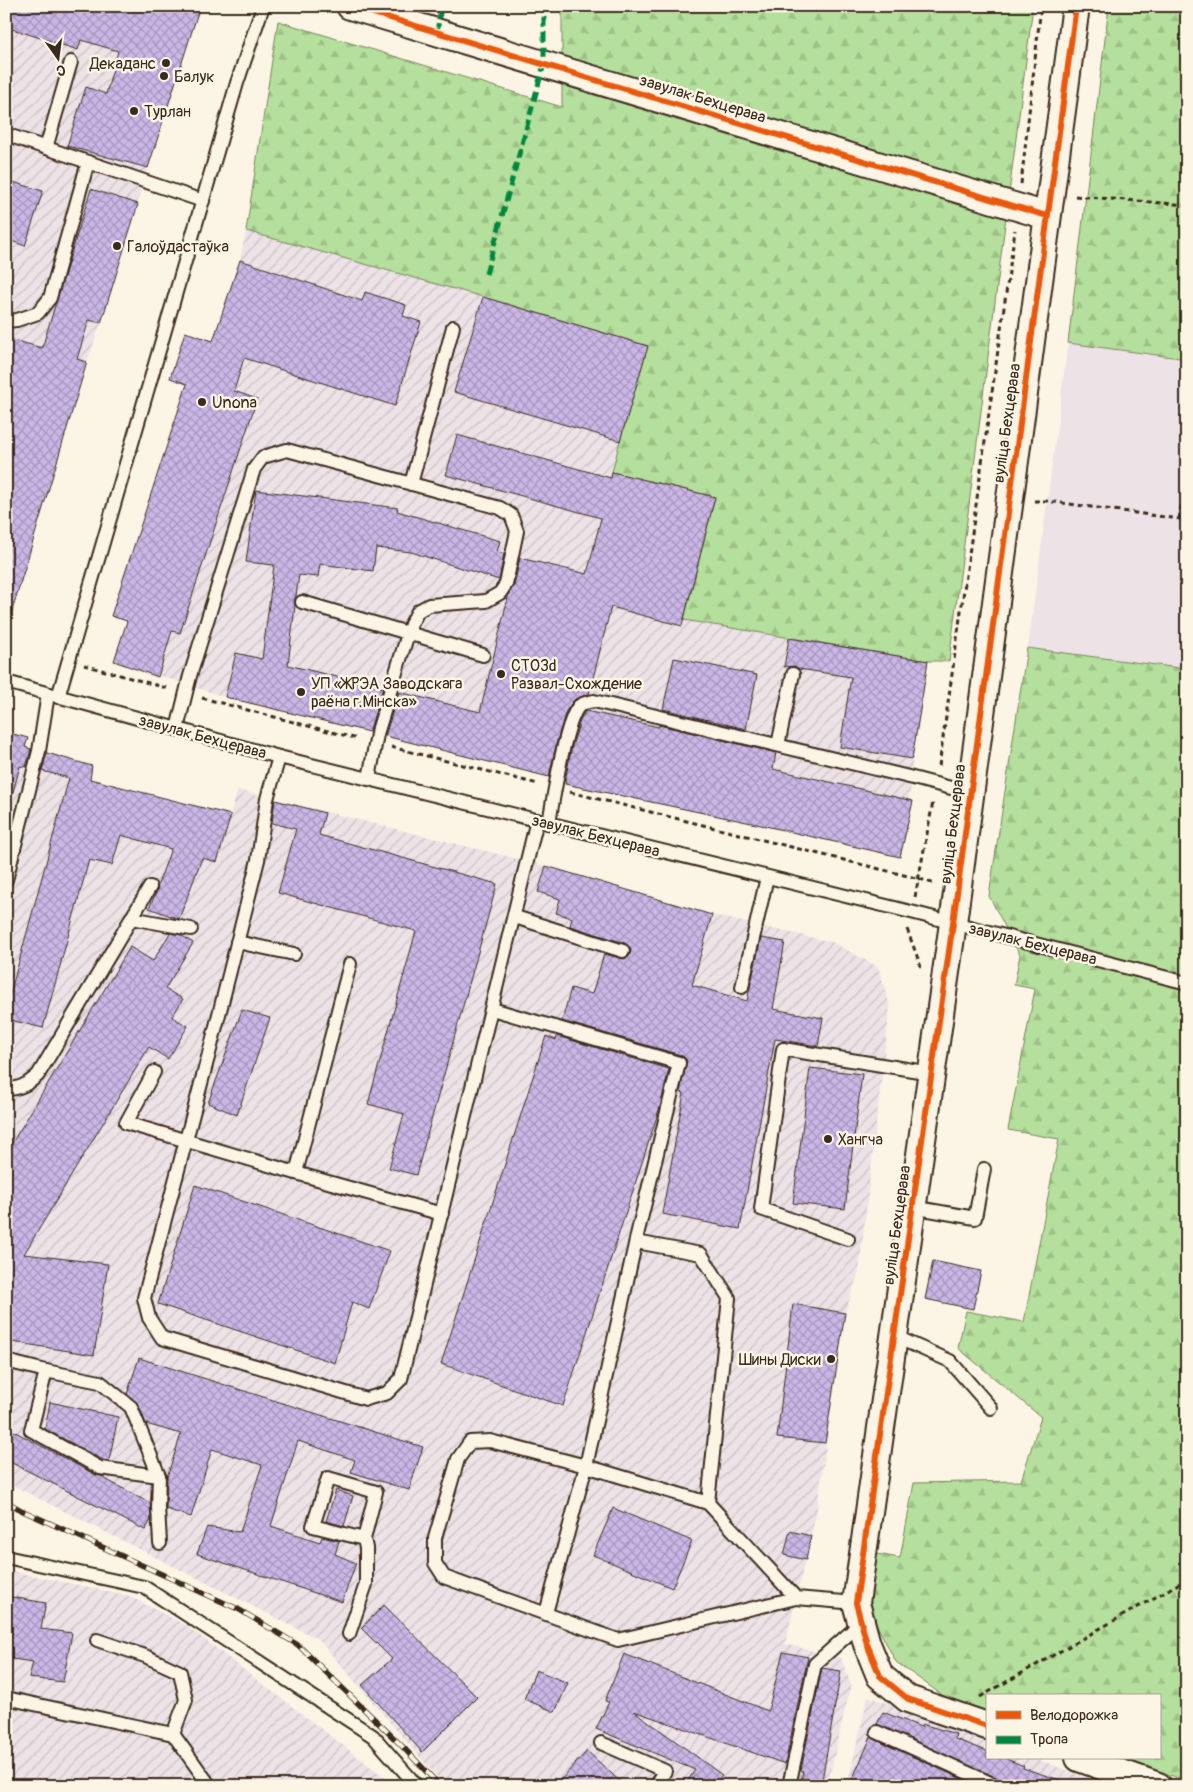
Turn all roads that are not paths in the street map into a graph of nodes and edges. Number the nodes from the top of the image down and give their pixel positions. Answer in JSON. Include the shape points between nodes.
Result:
{"nodes":[{"id":1,"x":263,"y":6,"type":"edge"},
{"id":2,"x":350,"y":6,"type":"edge"},
{"id":3,"x":1076,"y":6,"type":"edge"},
{"id":4,"x":71,"y":62,"type":"dead end"},
{"id":5,"x":6,"y":137,"type":"edge"},
{"id":6,"x":46,"y":148,"type":"junction"},
{"id":7,"x":88,"y":162,"type":"junction"},
{"id":8,"x":203,"y":201,"type":"junction"},
{"id":9,"x":1047,"y":216,"type":"junction"},
{"id":10,"x":6,"y":322,"type":"edge"},
{"id":11,"x":453,"y":327,"type":"dead end"},
{"id":12,"x":411,"y":484,"type":"junction"},
{"id":13,"x":302,"y":602,"type":"dead end"},
{"id":14,"x":408,"y":632,"type":"junction"},
{"id":15,"x":483,"y":654,"type":"dead end"},
{"id":16,"x":793,"y":674,"type":"dead end"},
{"id":17,"x":6,"y":682,"type":"edge"},
{"id":18,"x":53,"y":696,"type":"junction"},
{"id":19,"x":177,"y":729,"type":"junction"},
{"id":20,"x":778,"y":745,"type":"junction"},
{"id":21,"x":279,"y":756,"type":"junction"},
{"id":22,"x":369,"y":779,"type":"junction"},
{"id":23,"x":970,"y":793,"type":"junction"},
{"id":24,"x":543,"y":822,"type":"junction"},
{"id":25,"x":10,"y":848,"type":"edge"},
{"id":26,"x":767,"y":877,"type":"junction"},
{"id":27,"x":6,"y":880,"type":"edge"},
{"id":28,"x":150,"y":887,"type":"dead end"},
{"id":29,"x":515,"y":917,"type":"junction"},
{"id":30,"x":131,"y":918,"type":"junction"},
{"id":31,"x":953,"y":923,"type":"junction"},
{"id":32,"x":191,"y":929,"type":"dead end"},
{"id":33,"x":237,"y":942,"type":"junction"},
{"id":34,"x":623,"y":950,"type":"dead end"},
{"id":35,"x":294,"y":954,"type":"dead end"},
{"id":36,"x":350,"y":964,"type":"dead end"},
{"id":37,"x":1187,"y":983,"type":"edge"},
{"id":38,"x":742,"y":987,"type":"dead end"},
{"id":39,"x":492,"y":1009,"type":"junction"},
{"id":40,"x":154,"y":1072,"type":"dead end"},
{"id":41,"x":931,"y":1073,"type":"junction"},
{"id":42,"x":6,"y":1089,"type":"edge"},
{"id":43,"x":186,"y":1141,"type":"junction"},
{"id":44,"x":984,"y":1169,"type":"dead end"},
{"id":45,"x":296,"y":1173,"type":"junction"},
{"id":46,"x":912,"y":1207,"type":"junction"},
{"id":47,"x":442,"y":1214,"type":"junction"},
{"id":48,"x":848,"y":1239,"type":"dead end"},
{"id":49,"x":636,"y":1242,"type":"junction"},
{"id":50,"x":894,"y":1336,"type":"junction"},
{"id":51,"x":6,"y":1361,"type":"edge"},
{"id":52,"x":46,"y":1371,"type":"junction"},
{"id":53,"x":991,"y":1408,"type":"dead end"},
{"id":54,"x":586,"y":1466,"type":"junction"},
{"id":55,"x":159,"y":1476,"type":"junction"},
{"id":56,"x":708,"y":1503,"type":"junction"},
{"id":57,"x":364,"y":1539,"type":"junction"},
{"id":58,"x":160,"y":1542,"type":"dead end"},
{"id":59,"x":6,"y":1557,"type":"edge"},
{"id":60,"x":796,"y":1598,"type":"junction"},
{"id":61,"x":546,"y":1613,"type":"junction"},
{"id":62,"x":861,"y":1623,"type":"junction"},
{"id":63,"x":349,"y":1634,"type":"dead end"},
{"id":64,"x":97,"y":1640,"type":"dead end"},
{"id":65,"x":6,"y":1698,"type":"edge"},
{"id":66,"x":986,"y":1726,"type":"edge"},
{"id":67,"x":877,"y":1732,"type":"dead end"},
{"id":68,"x":173,"y":1734,"type":"junction"},
{"id":69,"x":601,"y":1743,"type":"dead end"},
{"id":70,"x":1085,"y":1760,"type":"edge"},
{"id":71,"x":210,"y":1786,"type":"edge"},
{"id":72,"x":417,"y":1786,"type":"edge"},
{"id":73,"x":656,"y":1786,"type":"edge"},
{"id":74,"x":790,"y":1786,"type":"edge"},
{"id":75,"x":997,"y":1786,"type":"edge"},
{"id":76,"x":1158,"y":1786,"type":"edge"}],
"edges":[{"from":1,"to":8,"type":"lane"},
{"from":2,"to":9,"type":"street","name":"завулак Бехцерава"},
{"from":3,"to":9,"type":"street","name":"вуліца Бехцерава"},
{"from":4,"to":6,"type":"lane"},
{"from":5,"to":6,"type":"lane"},
{"from":6,"to":7,"type":"lane"},
{"from":7,"to":8,"type":"lane"},
{"from":7,"to":10,"type":"lane","via":[[50,298],[38,313]]},
{"from":8,"to":18,"type":"lane","via":[[69,661]]},
{"from":9,"to":23,"type":"street","name":"вуліца Бехцерава"},
{"from":11,"to":12,"type":"lane"},
{"from":12,"to":14,"type":"lane","via":[[500,508],[511,515],[517,531],[506,584],[500,593],[486,601],[429,605],[418,611]]},
{"from":12,"to":19,"type":"lane","via":[[287,450],[263,457],[254,469]]},
{"from":13,"to":14,"type":"lane"},
{"from":14,"to":15,"type":"lane"},
{"from":14,"to":22,"type":"lane"},
{"from":16,"to":20,"type":"lane"},
{"from":17,"to":18,"type":"lane","name":"завулак Бехцерава"},
{"from":18,"to":19,"type":"lane","name":"завулак Бехцерава"},
{"from":18,"to":25,"type":"lane"},
{"from":19,"to":21,"type":"lane","name":"завулак Бехцерава"},
{"from":20,"to":23,"type":"lane"},
{"from":20,"to":24,"type":"lane","via":[[594,701],[580,705],[572,718]]},
{"from":21,"to":22,"type":"lane","name":"завулак Бехцерава"},
{"from":21,"to":33,"type":"lane"},
{"from":22,"to":24,"type":"lane","name":"завулак Бехцерава"},
{"from":23,"to":31,"type":"street","name":"вуліца Бехцерава"},
{"from":24,"to":26,"type":"lane","name":"завулак Бехцерава"},
{"from":24,"to":29,"type":"lane"},
{"from":25,"to":27,"type":"lane"},
{"from":26,"to":31,"type":"lane","name":"завулак Бехцерава"},
{"from":26,"to":38,"type":"lane"},
{"from":28,"to":30,"type":"lane"},
{"from":29,"to":34,"type":"lane"},
{"from":29,"to":39,"type":"lane"},
{"from":30,"to":32,"type":"lane"},
{"from":30,"to":42,"type":"lane","via":[[38,1075],[27,1085]]},
{"from":31,"to":37,"type":"lane","name":"завулак Бехцерава"},
{"from":31,"to":41,"type":"street","name":"вуліца Бехцерава"},
{"from":33,"to":35,"type":"lane"},
{"from":33,"to":43,"type":"lane"},
{"from":36,"to":45,"type":"lane"},
{"from":39,"to":47,"type":"lane"},
{"from":39,"to":49,"type":"lane","via":[[678,1063]]},
{"from":40,"to":43,"type":"lane","via":[[126,1123]]},
{"from":41,"to":46,"type":"street","name":"вуліца Бехцерава"},
{"from":41,"to":48,"type":"lane","via":[[783,1049],[762,1209]]},
{"from":43,"to":45,"type":"lane"},
{"from":43,"to":47,"type":"lane","via":[[144,1298],[149,1318],[162,1338],[366,1399],[387,1393],[401,1379]]},
{"from":44,"to":46,"type":"lane","via":[[975,1218]]},
{"from":45,"to":47,"type":"lane"},
{"from":46,"to":50,"type":"street","name":"вуліца Бехцерава"},
{"from":49,"to":54,"type":"lane"},
{"from":49,"to":56,"type":"lane","via":[[701,1254],[729,1298]]},
{"from":50,"to":53,"type":"lane","via":[[950,1361]]},
{"from":50,"to":62,"type":"street","name":"вуліца Бехцерава"},
{"from":51,"to":52,"type":"lane"},
{"from":52,"to":55,"type":"lane","via":[[100,1382],[131,1407]]},
{"from":52,"to":55,"type":"lane","via":[[31,1430],[100,1468]]},
{"from":54,"to":56,"type":"lane"},
{"from":54,"to":61,"type":"lane"},
{"from":54,"to":61,"type":"lane","via":[[490,1440],[470,1442],[458,1459],[435,1538],[435,1563],[444,1577]]},
{"from":55,"to":58,"type":"lane"},
{"from":56,"to":60,"type":"lane"},
{"from":57,"to":57,"type":"lane","via":[[376,1492],[328,1478],[313,1526]]},
{"from":57,"to":63,"type":"lane","via":[[366,1584]]},
{"from":59,"to":72,"type":"lane","via":[[144,1587],[373,1736]]},
{"from":60,"to":61,"type":"lane","via":[[618,1640]]},
{"from":60,"to":62,"type":"lane"},
{"from":62,"to":66,"type":"street","via":[[880,1676],[908,1699]]},
{"from":62,"to":74,"type":"lane","via":[[815,1664]]},
{"from":64,"to":68,"type":"lane","via":[[180,1672],[186,1700]]},
{"from":65,"to":68,"type":"lane"},
{"from":67,"to":75,"type":"lane"},
{"from":68,"to":71,"type":"lane"},
{"from":69,"to":73,"type":"lane","via":[[665,1771]]},
{"from":70,"to":76,"type":"street"}]}
